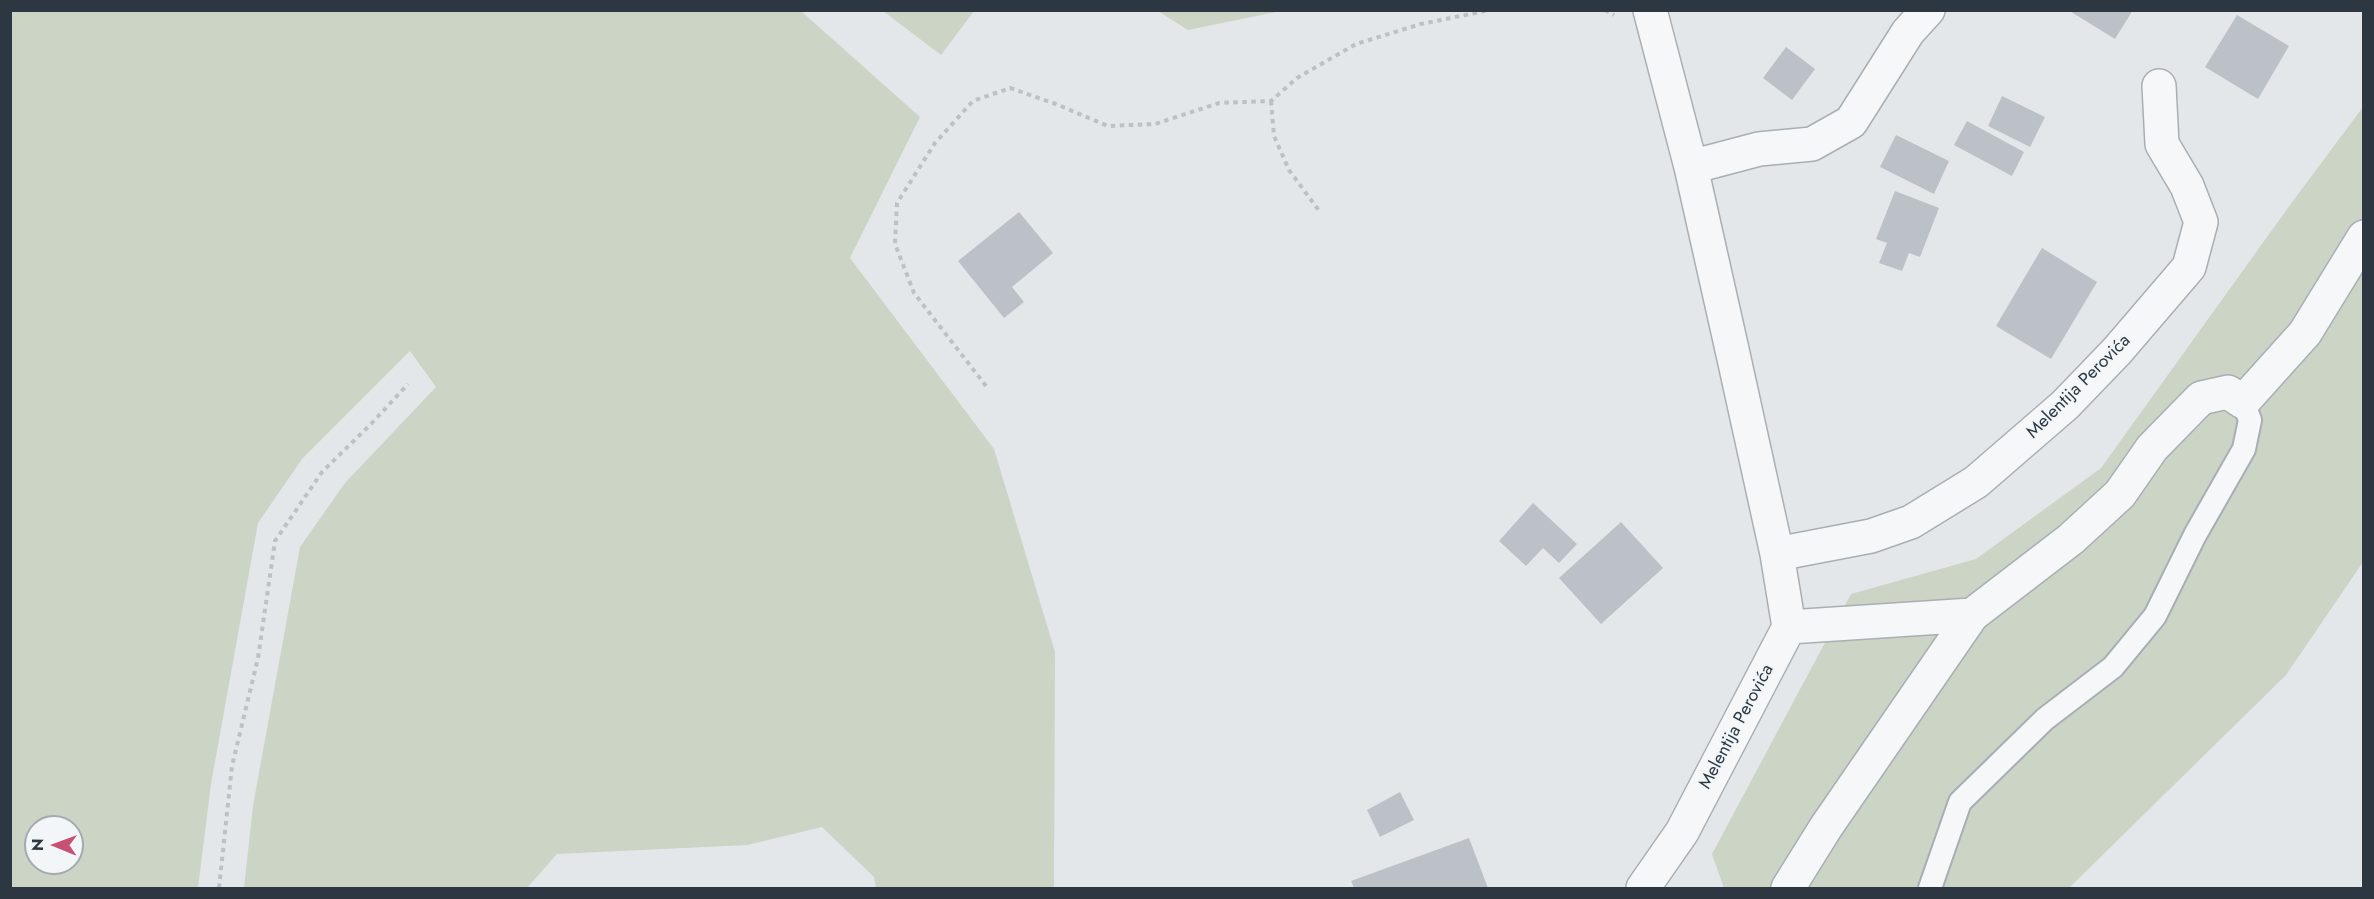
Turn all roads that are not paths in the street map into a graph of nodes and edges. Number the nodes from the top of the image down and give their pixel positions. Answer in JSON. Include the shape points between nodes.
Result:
{"nodes":[{"id":1,"x":1650,"y":10,"type":"edge"},
{"id":2,"x":1928,"y":10,"type":"edge"},
{"id":3,"x":2159,"y":86,"type":"dead end"},
{"id":4,"x":1691,"y":166,"type":"junction"},
{"id":5,"x":2364,"y":237,"type":"edge"},
{"id":6,"x":2243,"y":402,"type":"junction"},
{"id":7,"x":1777,"y":554,"type":"junction"},
{"id":8,"x":1972,"y":615,"type":"junction"},
{"id":9,"x":1789,"y":627,"type":"junction"},
{"id":10,"x":1643,"y":888,"type":"edge"},
{"id":11,"x":1788,"y":888,"type":"edge"},
{"id":12,"x":1930,"y":888,"type":"edge"}],
"edges":[{"from":1,"to":4,"type":"street"},
{"from":2,"to":4,"type":"street","via":[[1908,32],[1851,122],[1812,144],[1759,149]]},
{"from":3,"to":7,"type":"street","name":"Melentija Perovića","via":[[2162,144],[2187,186],[2201,222],[2189,267],[2065,405],[1976,482],[1911,522],[1871,537]]},
{"from":4,"to":7,"type":"street"},
{"from":5,"to":6,"type":"street","via":[[2305,333]]},
{"from":6,"to":8,"type":"street","via":[[2228,392],[2201,398],[2152,448],[2120,494],[2071,538]]},
{"from":6,"to":12,"type":"lane","via":[[2250,420],[2244,449],[2155,616],[2114,667],[2045,719],[1960,802]]},
{"from":7,"to":9,"type":"street"},
{"from":8,"to":9,"type":"street"},
{"from":8,"to":11,"type":"street"},
{"from":9,"to":10,"type":"street","name":"Melentija Perovića","via":[[1682,832]]}]}
